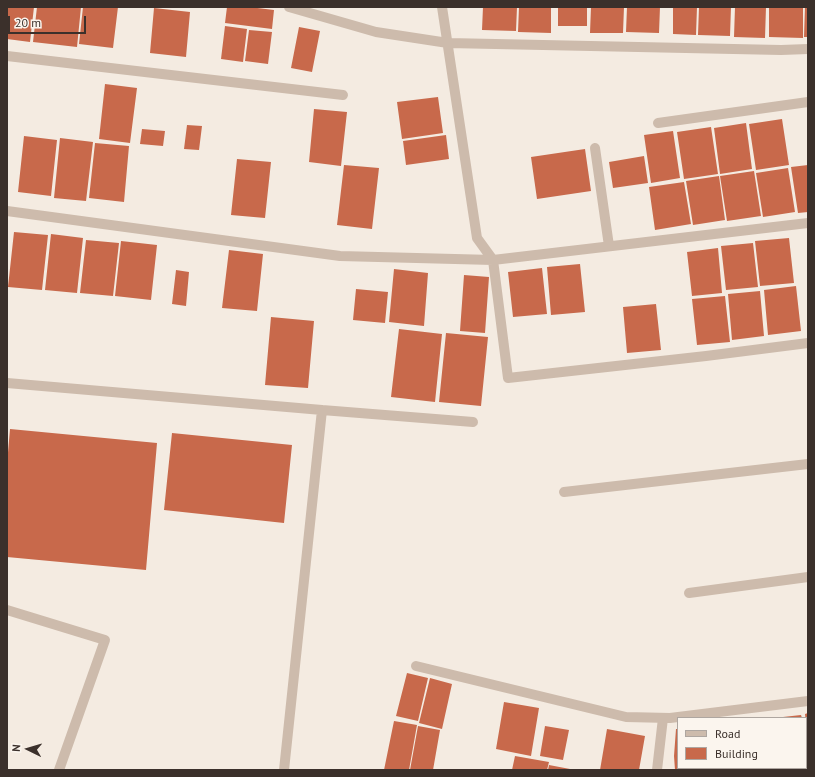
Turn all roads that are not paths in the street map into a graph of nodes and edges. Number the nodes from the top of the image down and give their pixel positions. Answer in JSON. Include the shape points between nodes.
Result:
{"nodes":[{"id":1,"x":289,"y":7,"type":"edge"},
{"id":2,"x":442,"y":7,"type":"edge"},
{"id":3,"x":448,"y":43,"type":"junction"},
{"id":4,"x":808,"y":49,"type":"edge"},
{"id":5,"x":7,"y":56,"type":"edge"},
{"id":6,"x":343,"y":95,"type":"dead end"},
{"id":7,"x":808,"y":102,"type":"edge"},
{"id":8,"x":658,"y":122,"type":"dead end"},
{"id":9,"x":594,"y":148,"type":"dead end"},
{"id":10,"x":7,"y":211,"type":"edge"},
{"id":11,"x":808,"y":223,"type":"edge"},
{"id":12,"x":609,"y":246,"type":"junction"},
{"id":13,"x":493,"y":260,"type":"junction"},
{"id":14,"x":808,"y":343,"type":"edge"},
{"id":15,"x":7,"y":383,"type":"edge"},
{"id":16,"x":322,"y":410,"type":"junction"},
{"id":17,"x":473,"y":422,"type":"dead end"},
{"id":18,"x":808,"y":464,"type":"edge"},
{"id":19,"x":564,"y":492,"type":"dead end"},
{"id":20,"x":808,"y":577,"type":"edge"},
{"id":21,"x":689,"y":593,"type":"dead end"},
{"id":22,"x":7,"y":610,"type":"edge"},
{"id":23,"x":416,"y":666,"type":"dead end"},
{"id":24,"x":808,"y":701,"type":"edge"},
{"id":25,"x":677,"y":717,"type":"edge"},
{"id":26,"x":685,"y":717,"type":"edge"},
{"id":27,"x":664,"y":718,"type":"junction"},
{"id":28,"x":59,"y":770,"type":"edge"},
{"id":29,"x":284,"y":770,"type":"edge"},
{"id":30,"x":657,"y":770,"type":"edge"}],
"edges":[{"from":1,"to":3,"type":"street","via":[[376,32]]},
{"from":2,"to":3,"type":"street"},
{"from":3,"to":4,"type":"street"},
{"from":3,"to":13,"type":"street","via":[[477,238]]},
{"from":5,"to":6,"type":"street"},
{"from":7,"to":8,"type":"street"},
{"from":9,"to":12,"type":"street"},
{"from":10,"to":13,"type":"street","via":[[340,256]]},
{"from":11,"to":12,"type":"street"},
{"from":12,"to":13,"type":"street"},
{"from":13,"to":14,"type":"street","via":[[508,378]]},
{"from":15,"to":16,"type":"street"},
{"from":16,"to":17,"type":"street"},
{"from":16,"to":29,"type":"street"},
{"from":18,"to":19,"type":"street"},
{"from":20,"to":21,"type":"street"},
{"from":22,"to":28,"type":"street","via":[[105,640]]},
{"from":23,"to":27,"type":"street","via":[[626,717]]},
{"from":24,"to":26,"type":"street"},
{"from":25,"to":27,"type":"street"},
{"from":27,"to":30,"type":"street"}]}
